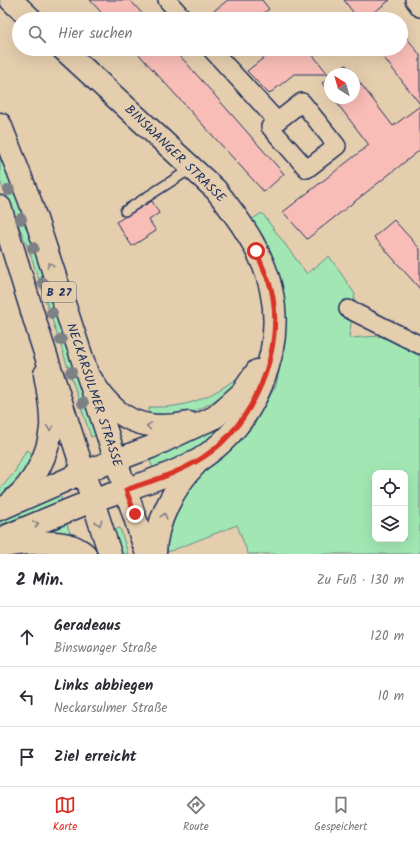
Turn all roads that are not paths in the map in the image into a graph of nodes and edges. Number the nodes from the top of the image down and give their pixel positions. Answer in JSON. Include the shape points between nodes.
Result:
{"nodes":[{"id":1,"x":11,"y":0,"type":"edge"},
{"id":2,"x":167,"y":0,"type":"edge"},
{"id":3,"x":414,"y":0,"type":"edge"},
{"id":4,"x":420,"y":8,"type":"edge"},
{"id":5,"x":24,"y":12,"type":"edge"},
{"id":6,"x":178,"y":12,"type":"edge"},
{"id":7,"x":71,"y":56,"type":"edge"},
{"id":8,"x":217,"y":56,"type":"edge"},
{"id":9,"x":277,"y":121,"type":"dead end"},
{"id":10,"x":0,"y":124,"type":"edge"},
{"id":11,"x":192,"y":168,"type":"junction"},
{"id":12,"x":0,"y":207,"type":"edge"},
{"id":13,"x":125,"y":211,"type":"dead end"},
{"id":14,"x":348,"y":309,"type":"dead end"},
{"id":15,"x":39,"y":334,"type":"junction"},
{"id":16,"x":420,"y":345,"type":"edge"},
{"id":17,"x":272,"y":346,"type":"junction"},
{"id":18,"x":85,"y":369,"type":"junction"},
{"id":19,"x":215,"y":417,"type":"junction"},
{"id":20,"x":202,"y":459,"type":"junction"},
{"id":21,"x":117,"y":461,"type":"junction"},
{"id":22,"x":84,"y":472,"type":"junction"},
{"id":23,"x":126,"y":490,"type":"junction"},
{"id":24,"x":93,"y":501,"type":"junction"},
{"id":25,"x":1,"y":508,"type":"edge"},
{"id":26,"x":0,"y":538,"type":"edge"},
{"id":27,"x":0,"y":547,"type":"edge"},
{"id":28,"x":85,"y":554,"type":"edge"},
{"id":29,"x":110,"y":554,"type":"edge"},
{"id":30,"x":147,"y":554,"type":"edge"},
{"id":31,"x":155,"y":554,"type":"edge"}],
"edges":[{"from":1,"to":5,"type":"main road"},
{"from":2,"to":6,"type":"street"},
{"from":3,"to":4,"type":"street"},
{"from":7,"to":11,"type":"main road","name":"BINSWANGER STRASSE"},
{"from":8,"to":9,"type":"street"},
{"from":18,"to":10,"type":"main road","name":"NECKARSULMER STRASSE","number":"B 27","one_way":true,"via":[[30,201]]},
{"from":11,"to":13,"type":"lane"},
{"from":11,"to":17,"type":"main road","name":"BINSWANGER STRASSE","via":[[229,206],[256,251],[271,289],[274,322]]},
{"from":12,"to":15,"type":"main road","number":"B 27"},
{"from":14,"to":16,"type":"street"},
{"from":15,"to":22,"type":"main road","number":"B 27"},
{"from":15,"to":25,"type":"main road","one_way":true,"via":[[50,403],[51,428],[45,453],[37,471],[27,486]]},
{"from":17,"to":19,"type":"main road","name":"BINSWANGER STRASSE","via":[[242,393]]},
{"from":17,"to":20,"type":"main road","name":"BINSWANGER STRASSE","via":[[254,402],[241,423]]},
{"from":19,"to":18,"type":"main road","one_way":true,"via":[[169,426],[139,424],[111,406],[97,390]]},
{"from":18,"to":21,"type":"main road","name":"NECKARSULMER STRASSE","number":"B 27"},
{"from":19,"to":21,"type":"main road","name":"BINSWANGER STRASSE"},
{"from":20,"to":23,"type":"main road","name":"BINSWANGER STRASSE"},
{"from":31,"to":20,"type":"main road","one_way":true,"via":[[166,508],[185,475]]},
{"from":21,"to":22,"type":"main road","name":"BINSWANGER STRASSE"},
{"from":21,"to":23,"type":"main road","name":"NECKARSULMER STRASSE","number":"B 27"},
{"from":22,"to":24,"type":"main road","number":"B 27"},
{"from":22,"to":25,"type":"main road","name":"BINSWANGER STRASSE"},
{"from":23,"to":24,"type":"main road","name":"BINSWANGER STRASSE"},
{"from":23,"to":30,"type":"main road","name":"NECKARSULMER STRASSE","number":"B 27"},
{"from":26,"to":24,"type":"main road","name":"BINSWANGER STRASSE","one_way":true},
{"from":24,"to":29,"type":"main road","number":"B 27","one_way":true},
{"from":27,"to":28,"type":"main road","via":[[12,544],[52,543],[71,546]]}]}
